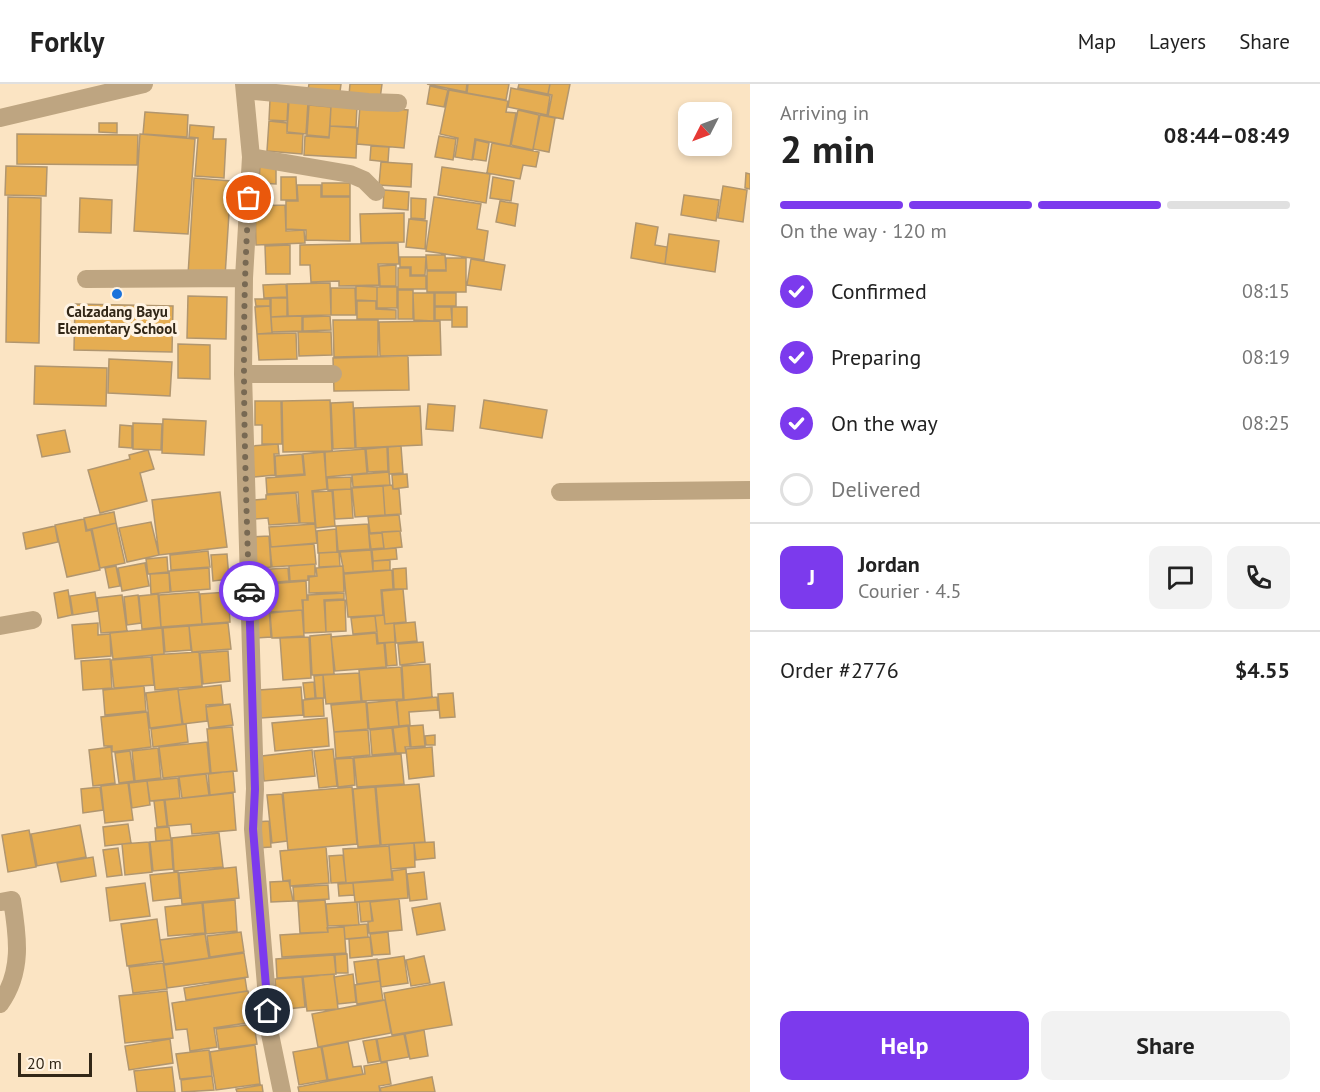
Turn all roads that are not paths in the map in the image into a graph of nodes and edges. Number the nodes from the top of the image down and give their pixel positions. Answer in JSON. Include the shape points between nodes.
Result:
{"nodes":[{"id":1,"x":144,"y":84,"type":"edge"},
{"id":2,"x":244,"y":87,"type":"edge"},
{"id":3,"x":398,"y":103,"type":"dead end"},
{"id":4,"x":0,"y":118,"type":"edge"},
{"id":5,"x":251,"y":157,"type":"junction"},
{"id":6,"x":376,"y":192,"type":"dead end"},
{"id":7,"x":244,"y":278,"type":"junction"},
{"id":8,"x":86,"y":279,"type":"dead end"},
{"id":9,"x":243,"y":374,"type":"junction"},
{"id":10,"x":333,"y":374,"type":"dead end"},
{"id":11,"x":750,"y":490,"type":"edge"},
{"id":12,"x":560,"y":492,"type":"dead end"},
{"id":13,"x":33,"y":620,"type":"dead end"},
{"id":14,"x":0,"y":626,"type":"edge"},
{"id":15,"x":0,"y":902,"type":"edge"},
{"id":16,"x":0,"y":1004,"type":"edge"},
{"id":17,"x":282,"y":1092,"type":"edge"}],
"edges":[{"from":1,"to":4,"type":"street"},
{"from":2,"to":3,"type":"street"},
{"from":2,"to":5,"type":"street"},
{"from":5,"to":6,"type":"street","via":[[350,174],[364,180]]},
{"from":5,"to":7,"type":"street"},
{"from":7,"to":8,"type":"street"},
{"from":7,"to":9,"type":"street"},
{"from":9,"to":10,"type":"street"},
{"from":9,"to":17,"type":"street","via":[[253,829],[270,1034]]},
{"from":11,"to":12,"type":"street"},
{"from":13,"to":14,"type":"street"},
{"from":15,"to":16,"type":"street","via":[[12,900],[18,936],[12,986]]}]}
